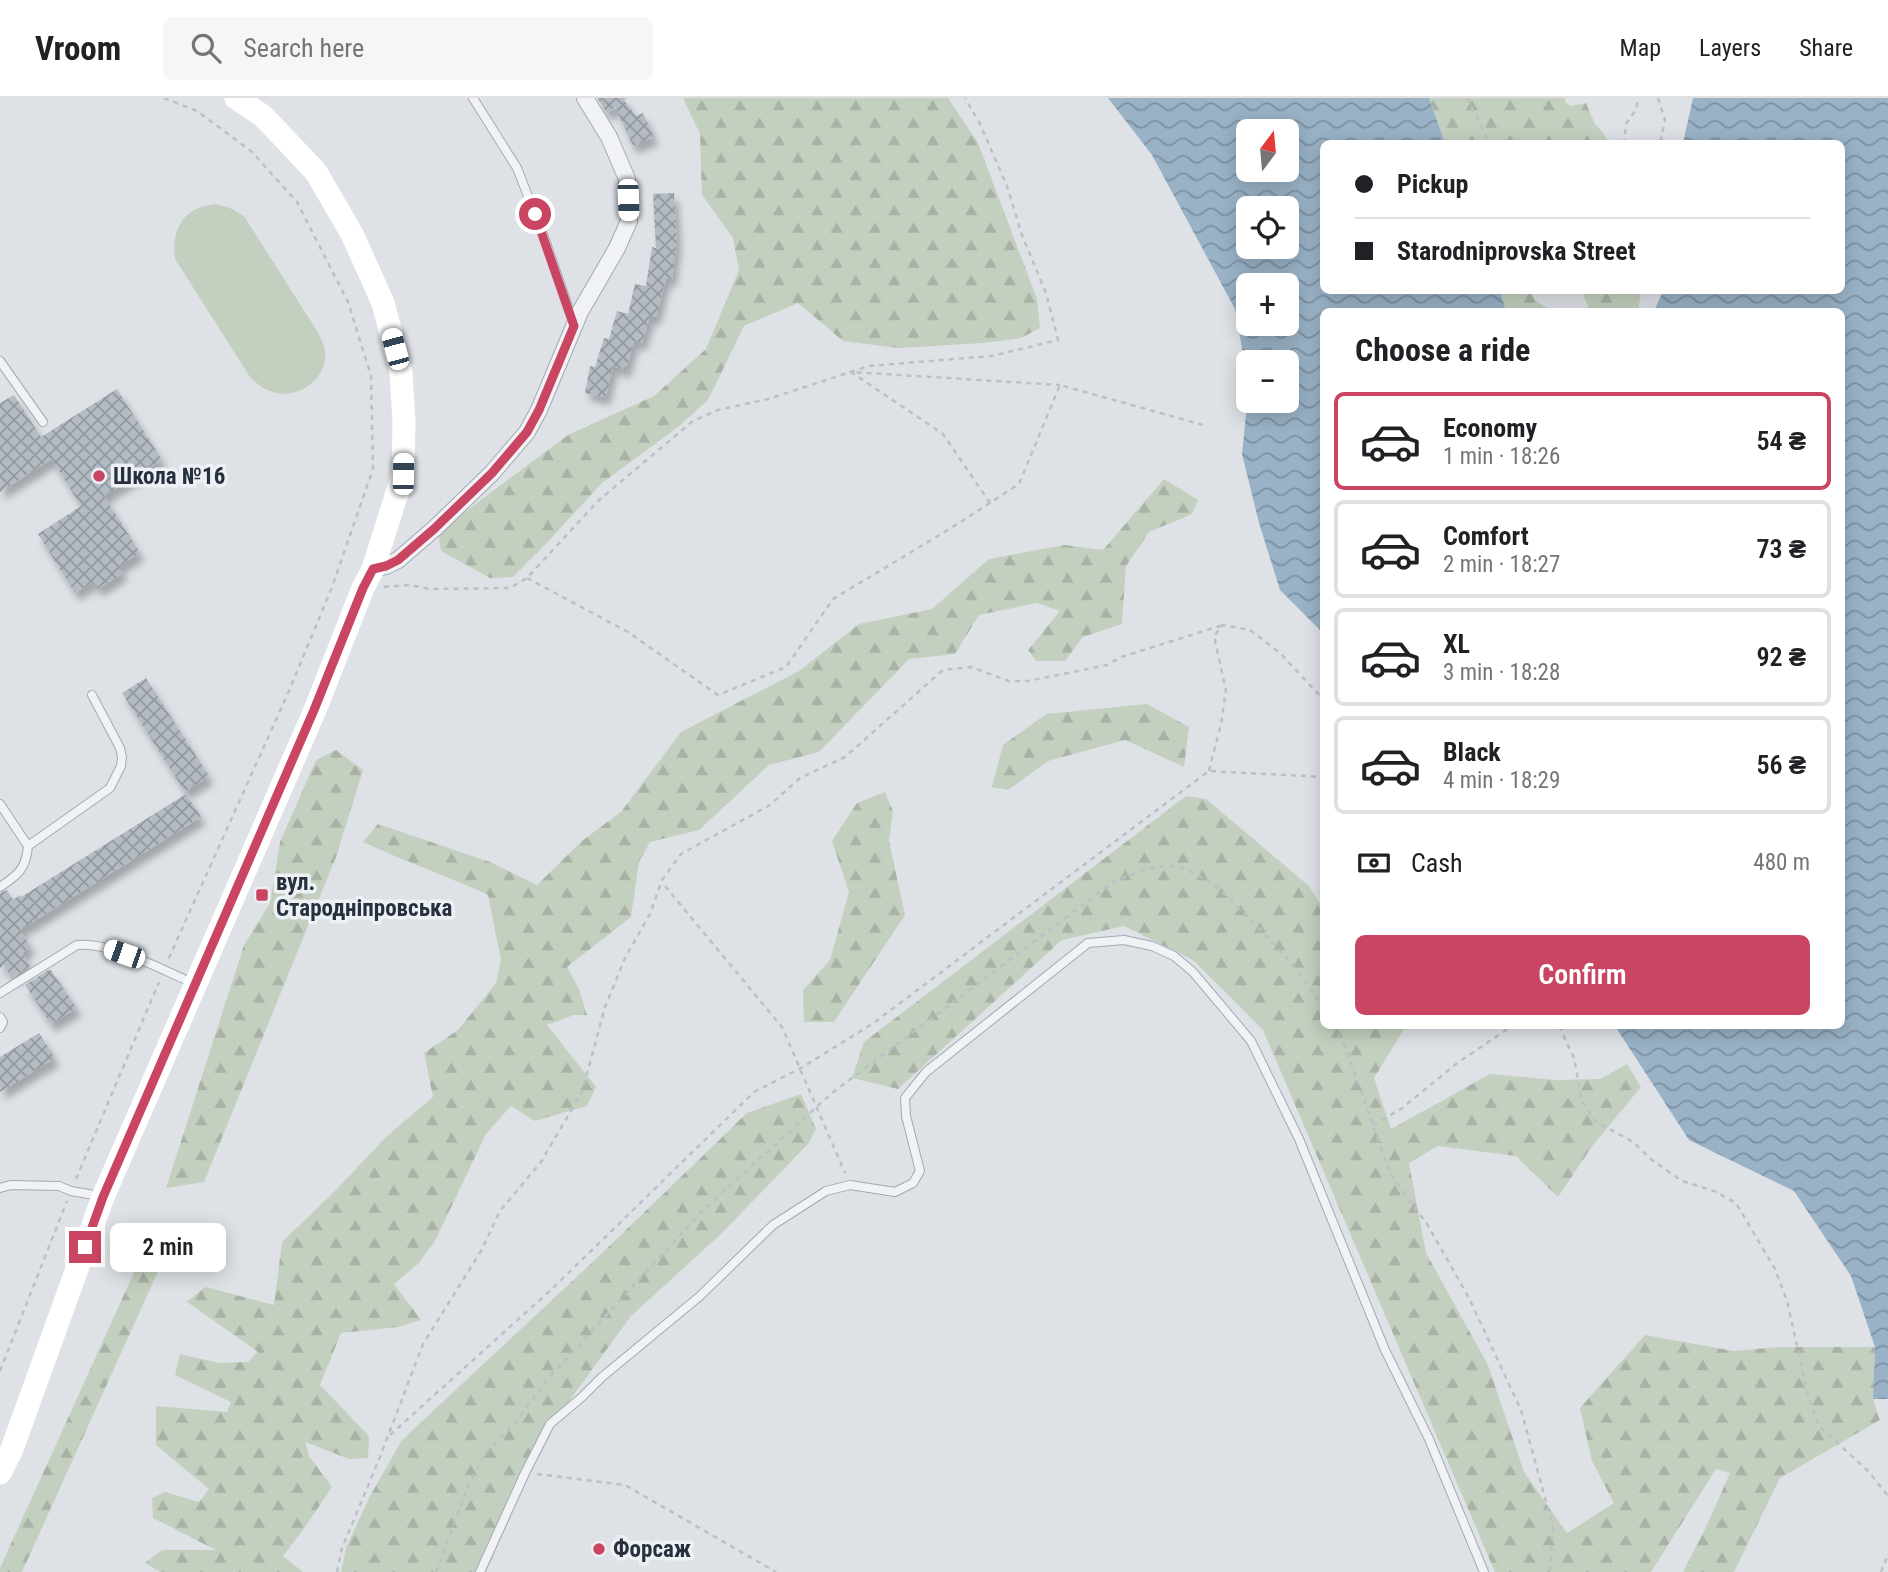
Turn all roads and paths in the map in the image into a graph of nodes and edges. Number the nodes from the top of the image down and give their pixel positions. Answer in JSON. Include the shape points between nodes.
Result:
{"nodes":[{"id":1,"x":164,"y":98,"type":"edge"},
{"id":2,"x":236,"y":98,"type":"edge"},
{"id":3,"x":473,"y":98,"type":"edge"},
{"id":4,"x":585,"y":98,"type":"edge"},
{"id":5,"x":965,"y":98,"type":"edge"},
{"id":6,"x":1467,"y":98,"type":"edge"},
{"id":7,"x":1639,"y":98,"type":"edge"},
{"id":8,"x":1658,"y":98,"type":"edge"},
{"id":9,"x":1488,"y":140,"type":"edge"},
{"id":10,"x":1624,"y":140,"type":"edge"},
{"id":11,"x":1661,"y":140,"type":"edge"},
{"id":12,"x":574,"y":326,"type":"junction"},
{"id":13,"x":0,"y":361,"type":"edge"},
{"id":14,"x":851,"y":372,"type":"junction"},
{"id":15,"x":1060,"y":385,"type":"junction"},
{"id":16,"x":43,"y":422,"type":"dead end"},
{"id":17,"x":1207,"y":426,"type":"dead end"},
{"id":18,"x":990,"y":503,"type":"junction"},
{"id":19,"x":527,"y":578,"type":"junction"},
{"id":20,"x":368,"y":579,"type":"junction"},
{"id":21,"x":1223,"y":625,"type":"junction"},
{"id":22,"x":92,"y":695,"type":"dead end"},
{"id":23,"x":1320,"y":696,"type":"edge"},
{"id":24,"x":1209,"y":771,"type":"junction"},
{"id":25,"x":1320,"y":777,"type":"edge"},
{"id":26,"x":0,"y":804,"type":"edge"},
{"id":27,"x":28,"y":846,"type":"junction"},
{"id":28,"x":665,"y":886,"type":"dead end"},
{"id":29,"x":0,"y":887,"type":"edge"},
{"id":30,"x":164,"y":970,"type":"junction"},
{"id":31,"x":195,"y":983,"type":"junction"},
{"id":32,"x":0,"y":993,"type":"edge"},
{"id":33,"x":0,"y":1017,"type":"edge"},
{"id":34,"x":0,"y":1028,"type":"edge"},
{"id":35,"x":1335,"y":1029,"type":"edge"},
{"id":36,"x":1508,"y":1029,"type":"edge"},
{"id":37,"x":1560,"y":1029,"type":"edge"},
{"id":38,"x":801,"y":1068,"type":"junction"},
{"id":39,"x":832,"y":1093,"type":"dead end"},
{"id":40,"x":817,"y":1107,"type":"junction"},
{"id":41,"x":1373,"y":1125,"type":"junction"},
{"id":42,"x":850,"y":1185,"type":"junction"},
{"id":43,"x":0,"y":1188,"type":"edge"},
{"id":44,"x":71,"y":1191,"type":"junction"},
{"id":45,"x":103,"y":1197,"type":"junction"},
{"id":46,"x":0,"y":1371,"type":"edge"},
{"id":47,"x":388,"y":1437,"type":"junction"},
{"id":48,"x":0,"y":1473,"type":"edge"},
{"id":49,"x":525,"y":1473,"type":"junction"},
{"id":50,"x":1888,"y":1496,"type":"edge"},
{"id":51,"x":1888,"y":1555,"type":"edge"},
{"id":52,"x":337,"y":1572,"type":"edge"},
{"id":53,"x":436,"y":1572,"type":"edge"},
{"id":54,"x":480,"y":1572,"type":"edge"},
{"id":55,"x":776,"y":1572,"type":"edge"},
{"id":56,"x":1483,"y":1572,"type":"edge"},
{"id":57,"x":1550,"y":1572,"type":"edge"},
{"id":58,"x":1881,"y":1572,"type":"edge"}],
"edges":[{"from":1,"to":30,"type":"path","via":[[197,111],[251,151],[297,202],[348,302],[371,376],[373,469],[318,622]]},
{"from":2,"to":20,"type":"street","via":[[263,116],[316,172],[353,236],[383,303],[401,372],[403,474]]},
{"from":3,"to":12,"type":"lane","via":[[517,168]]},
{"from":4,"to":12,"type":"street","via":[[610,137],[627,179],[629,220]]},
{"from":5,"to":14,"type":"path","via":[[1007,186],[1058,340],[992,356],[869,366]]},
{"from":6,"to":9,"type":"path"},
{"from":7,"to":10,"type":"path","via":[[1626,124]]},
{"from":8,"to":11,"type":"path","via":[[1665,120]]},
{"from":12,"to":20,"type":"street","via":[[527,432],[434,529]]},
{"from":13,"to":16,"type":"lane"},
{"from":14,"to":15,"type":"path"},
{"from":14,"to":18,"type":"path","via":[[943,434]]},
{"from":14,"to":19,"type":"path","via":[[692,421],[598,501]]},
{"from":15,"to":17,"type":"path"},
{"from":15,"to":18,"type":"path","via":[[1019,484]]},
{"from":18,"to":19,"type":"path","via":[[833,599],[786,667],[718,695],[628,632]]},
{"from":19,"to":20,"type":"path","via":[[510,588],[430,589]]},
{"from":20,"to":31,"type":"street"},
{"from":21,"to":23,"type":"path","via":[[1250,630],[1280,653]]},
{"from":21,"to":24,"type":"path","via":[[1214,636],[1226,691]]},
{"from":21,"to":47,"type":"path","via":[[1107,665],[1028,681],[1009,681],[971,667],[943,670],[845,757],[800,778],[770,805],[681,853],[662,880],[650,914],[625,958],[605,1007],[582,1092],[541,1162],[500,1211],[481,1251],[423,1344]]},
{"from":22,"to":27,"type":"lane","via":[[120,748],[121,766],[103,793]]},
{"from":24,"to":25,"type":"path"},
{"from":24,"to":38,"type":"path","via":[[872,1024]]},
{"from":26,"to":27,"type":"lane"},
{"from":27,"to":29,"type":"lane","via":[[18,876]]},
{"from":28,"to":38,"type":"path","via":[[782,1027]]},
{"from":30,"to":31,"type":"lane"},
{"from":30,"to":32,"type":"lane","via":[[101,946],[77,945]]},
{"from":30,"to":44,"type":"path"},
{"from":31,"to":45,"type":"street"},
{"from":33,"to":34,"type":"lane"},
{"from":35,"to":41,"type":"path"},
{"from":36,"to":41,"type":"path"},
{"from":37,"to":50,"type":"path","via":[[1574,1058],[1582,1101],[1595,1121],[1633,1142],[1682,1181],[1735,1203],[1775,1269],[1819,1426]]},
{"from":38,"to":40,"type":"path"},
{"from":38,"to":47,"type":"path","via":[[754,1091],[553,1289]]},
{"from":39,"to":40,"type":"path"},
{"from":40,"to":42,"type":"path"},
{"from":40,"to":53,"type":"path","via":[[701,1212],[487,1452],[470,1481]]},
{"from":41,"to":57,"type":"path","via":[[1390,1174],[1427,1224],[1469,1298],[1521,1410],[1553,1527]]},
{"from":42,"to":49,"type":"lane","via":[[826,1191],[773,1225],[700,1296],[550,1424]]},
{"from":42,"to":56,"type":"lane","via":[[895,1192],[913,1183],[920,1171],[905,1116],[905,1098],[926,1072],[1088,943],[1124,940],[1174,957],[1193,972],[1251,1041],[1299,1139]]},
{"from":43,"to":44,"type":"lane","via":[[59,1185]]},
{"from":44,"to":45,"type":"lane"},
{"from":44,"to":46,"type":"path"},
{"from":45,"to":48,"type":"street"},
{"from":47,"to":52,"type":"path","via":[[342,1548]]},
{"from":49,"to":54,"type":"lane"},
{"from":49,"to":55,"type":"path","via":[[625,1485]]},
{"from":51,"to":58,"type":"path"}]}
